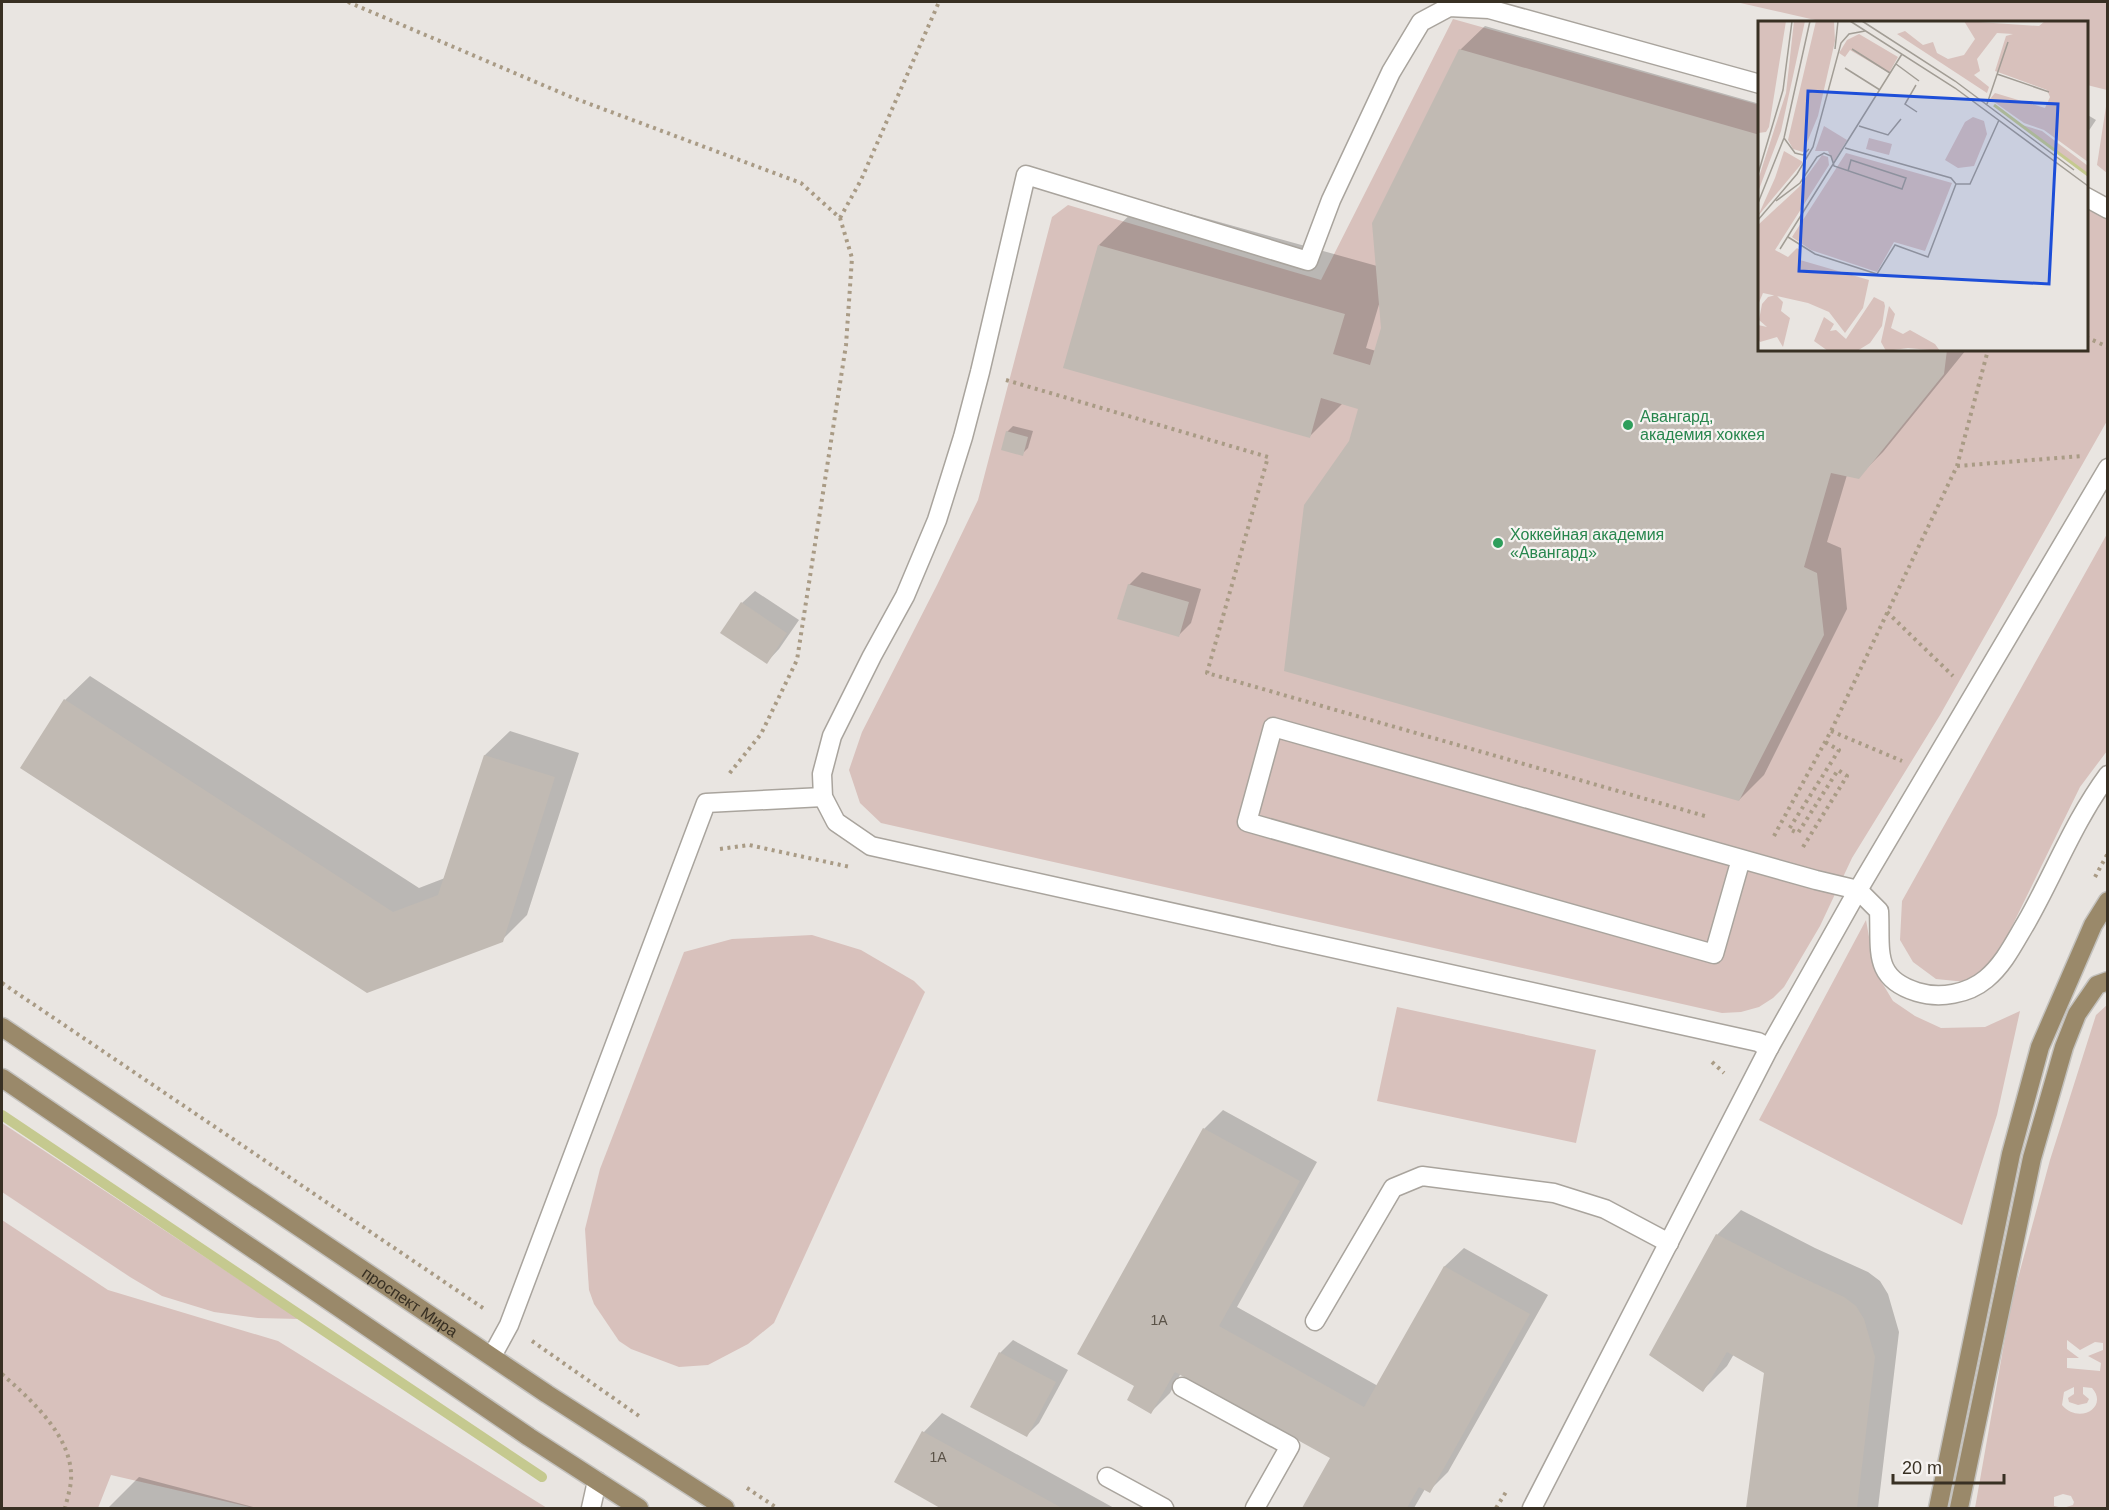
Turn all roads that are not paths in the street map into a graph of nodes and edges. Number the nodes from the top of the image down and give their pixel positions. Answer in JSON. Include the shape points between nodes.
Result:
{"nodes":[{"id":1,"x":1758,"y":83,"type":"edge"},
{"id":2,"x":2088,"y":198,"type":"edge"},
{"id":3,"x":2108,"y":209,"type":"edge"},
{"id":4,"x":2108,"y":468,"type":"edge"},
{"id":5,"x":2108,"y":775,"type":"edge"},
{"id":6,"x":823,"y":797,"type":"junction"},
{"id":7,"x":1741,"y":859,"type":"junction"},
{"id":8,"x":1858,"y":890,"type":"junction"},
{"id":9,"x":2108,"y":901,"type":"edge"},
{"id":10,"x":2108,"y":981,"type":"edge"},
{"id":11,"x":2,"y":1027,"type":"edge"},
{"id":12,"x":1769,"y":1048,"type":"junction"},
{"id":13,"x":2,"y":1078,"type":"edge"},
{"id":14,"x":1669,"y":1243,"type":"junction"},
{"id":15,"x":1315,"y":1321,"type":"dead end"},
{"id":16,"x":492,"y":1356,"type":"junction"},
{"id":17,"x":1182,"y":1387,"type":"dead end"},
{"id":18,"x":1107,"y":1477,"type":"dead end"},
{"id":19,"x":597,"y":1481,"type":"junction"},
{"id":20,"x":591,"y":1509,"type":"edge"},
{"id":21,"x":639,"y":1509,"type":"edge"},
{"id":22,"x":725,"y":1509,"type":"edge"},
{"id":23,"x":1164,"y":1509,"type":"edge"},
{"id":24,"x":1255,"y":1509,"type":"edge"},
{"id":25,"x":1532,"y":1509,"type":"edge"},
{"id":26,"x":1938,"y":1509,"type":"edge"},
{"id":27,"x":1959,"y":1509,"type":"edge"}],
"edges":[{"from":1,"to":6,"type":"lane","via":[[1489,9],[1449,7],[1420,22],[1391,72],[1331,200],[1308,261],[1026,175],[980,372],[937,520],[905,596],[832,736],[822,774]]},
{"from":2,"to":3,"type":"lane"},
{"from":4,"to":8,"type":"lane"},
{"from":5,"to":8,"type":"lane","via":[[2088,802],[2004,962],[1969,989],[1944,996],[1922,994],[1902,987],[1886,974],[1879,952],[1878,911]]},
{"from":6,"to":12,"type":"lane","via":[[836,822],[871,846],[1758,1042]]},
{"from":6,"to":16,"type":"lane","via":[[706,803],[509,1325]]},
{"from":7,"to":7,"type":"lane","via":[[1714,954],[1247,822],[1273,728]]},
{"from":7,"to":8,"type":"lane"},
{"from":8,"to":12,"type":"lane"},
{"from":9,"to":26,"type":"main road","via":[[2093,925],[2040,1047],[2009,1166]]},
{"from":10,"to":27,"type":"main road","via":[[2097,985],[2077,1014],[2032,1158]]},
{"from":11,"to":16,"type":"main road","name":"проспект Мира"},
{"from":12,"to":14,"type":"lane"},
{"from":13,"to":19,"type":"main road"},
{"from":14,"to":15,"type":"lane","via":[[1605,1209],[1554,1193],[1422,1176],[1393,1188]]},
{"from":14,"to":25,"type":"lane"},
{"from":16,"to":22,"type":"main road","name":"проспект Мира"},
{"from":17,"to":24,"type":"lane","via":[[1290,1446]]},
{"from":18,"to":23,"type":"lane"},
{"from":19,"to":20,"type":"lane"},
{"from":19,"to":21,"type":"main road"}]}
